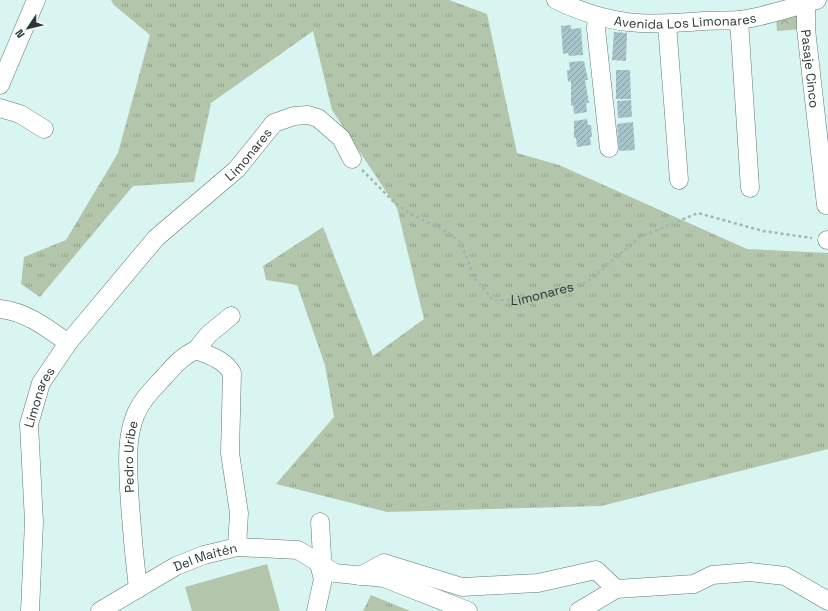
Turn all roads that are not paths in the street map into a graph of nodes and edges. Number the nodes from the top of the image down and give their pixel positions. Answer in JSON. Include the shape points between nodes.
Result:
{"nodes":[{"id":1,"x":36,"y":0,"type":"edge"},
{"id":2,"x":556,"y":0,"type":"edge"},
{"id":3,"x":801,"y":3,"type":"edge"},
{"id":4,"x":597,"y":16,"type":"junction"},
{"id":5,"x":739,"y":20,"type":"junction"},
{"id":6,"x":667,"y":24,"type":"junction"},
{"id":7,"x":0,"y":85,"type":"edge"},
{"id":8,"x":0,"y":108,"type":"edge"},
{"id":9,"x":44,"y":129,"type":"dead end"},
{"id":10,"x":609,"y":148,"type":"dead end"},
{"id":11,"x":352,"y":160,"type":"road end"},
{"id":12,"x":679,"y":180,"type":"dead end"},
{"id":13,"x":750,"y":188,"type":"dead end"},
{"id":14,"x":826,"y":206,"type":"dead end"},
{"id":15,"x":0,"y":309,"type":"edge"},
{"id":16,"x":231,"y":316,"type":"dead end"},
{"id":17,"x":68,"y":343,"type":"junction"},
{"id":18,"x":196,"y":350,"type":"junction"},
{"id":19,"x":320,"y":522,"type":"dead end"},
{"id":20,"x":237,"y":547,"type":"junction"},
{"id":21,"x":318,"y":564,"type":"junction"},
{"id":22,"x":360,"y":576,"type":"junction"},
{"id":23,"x":138,"y":589,"type":"junction"},
{"id":24,"x":616,"y":589,"type":"junction"},
{"id":25,"x":828,"y":602,"type":"edge"},
{"id":26,"x":30,"y":611,"type":"edge"},
{"id":27,"x":100,"y":611,"type":"edge"},
{"id":28,"x":316,"y":611,"type":"edge"},
{"id":29,"x":468,"y":611,"type":"edge"},
{"id":30,"x":579,"y":611,"type":"edge"}],
"edges":[{"from":1,"to":7,"type":"street"},
{"from":2,"to":4,"type":"street","name":"Avenida Los Limonares"},
{"from":3,"to":5,"type":"street","name":"Avenida Los Limonares","via":[[764,16]]},
{"from":3,"to":14,"type":"street","name":"Pasaje Cinco"},
{"from":4,"to":6,"type":"street","name":"Avenida Los Limonares","via":[[635,24]]},
{"from":4,"to":10,"type":"street","via":[[596,29]]},
{"from":5,"to":6,"type":"street","name":"Avenida Los Limonares"},
{"from":5,"to":13,"type":"street"},
{"from":6,"to":12,"type":"street"},
{"from":8,"to":9,"type":"street","via":[[20,114]]},
{"from":11,"to":17,"type":"street","name":"Limonares","via":[[341,138],[318,118],[308,115],[294,116],[274,123],[237,169],[156,238]]},
{"from":15,"to":17,"type":"street","via":[[14,311],[38,322]]},
{"from":16,"to":18,"type":"street","name":"Pedro Uribe","via":[[209,334]]},
{"from":17,"to":26,"type":"street","name":"Limonares","via":[[41,383],[29,424],[34,522]]},
{"from":18,"to":20,"type":"street","via":[[212,356],[232,373],[230,453],[239,513]]},
{"from":18,"to":23,"type":"street","name":"Pedro Uribe","via":[[180,359],[148,394],[138,411],[132,429],[128,466]]},
{"from":19,"to":21,"type":"street","via":[[322,557]]},
{"from":20,"to":21,"type":"street","name":"Del Maitén","via":[[298,550]]},
{"from":20,"to":23,"type":"street","name":"Del Maitén","via":[[204,555],[176,566]]},
{"from":21,"to":22,"type":"street","name":"Del Maitén","via":[[335,573]]},
{"from":21,"to":28,"type":"street","via":[[323,579]]},
{"from":22,"to":24,"type":"street","via":[[384,563],[462,587],[538,583],[596,570]]},
{"from":22,"to":29,"type":"street","name":"Del Maitén","via":[[384,578]]},
{"from":23,"to":27,"type":"street","name":"Del Maitén"},
{"from":24,"to":25,"type":"street","via":[[694,584],[712,575],[750,572],[785,576]]},
{"from":24,"to":30,"type":"street"}]}
